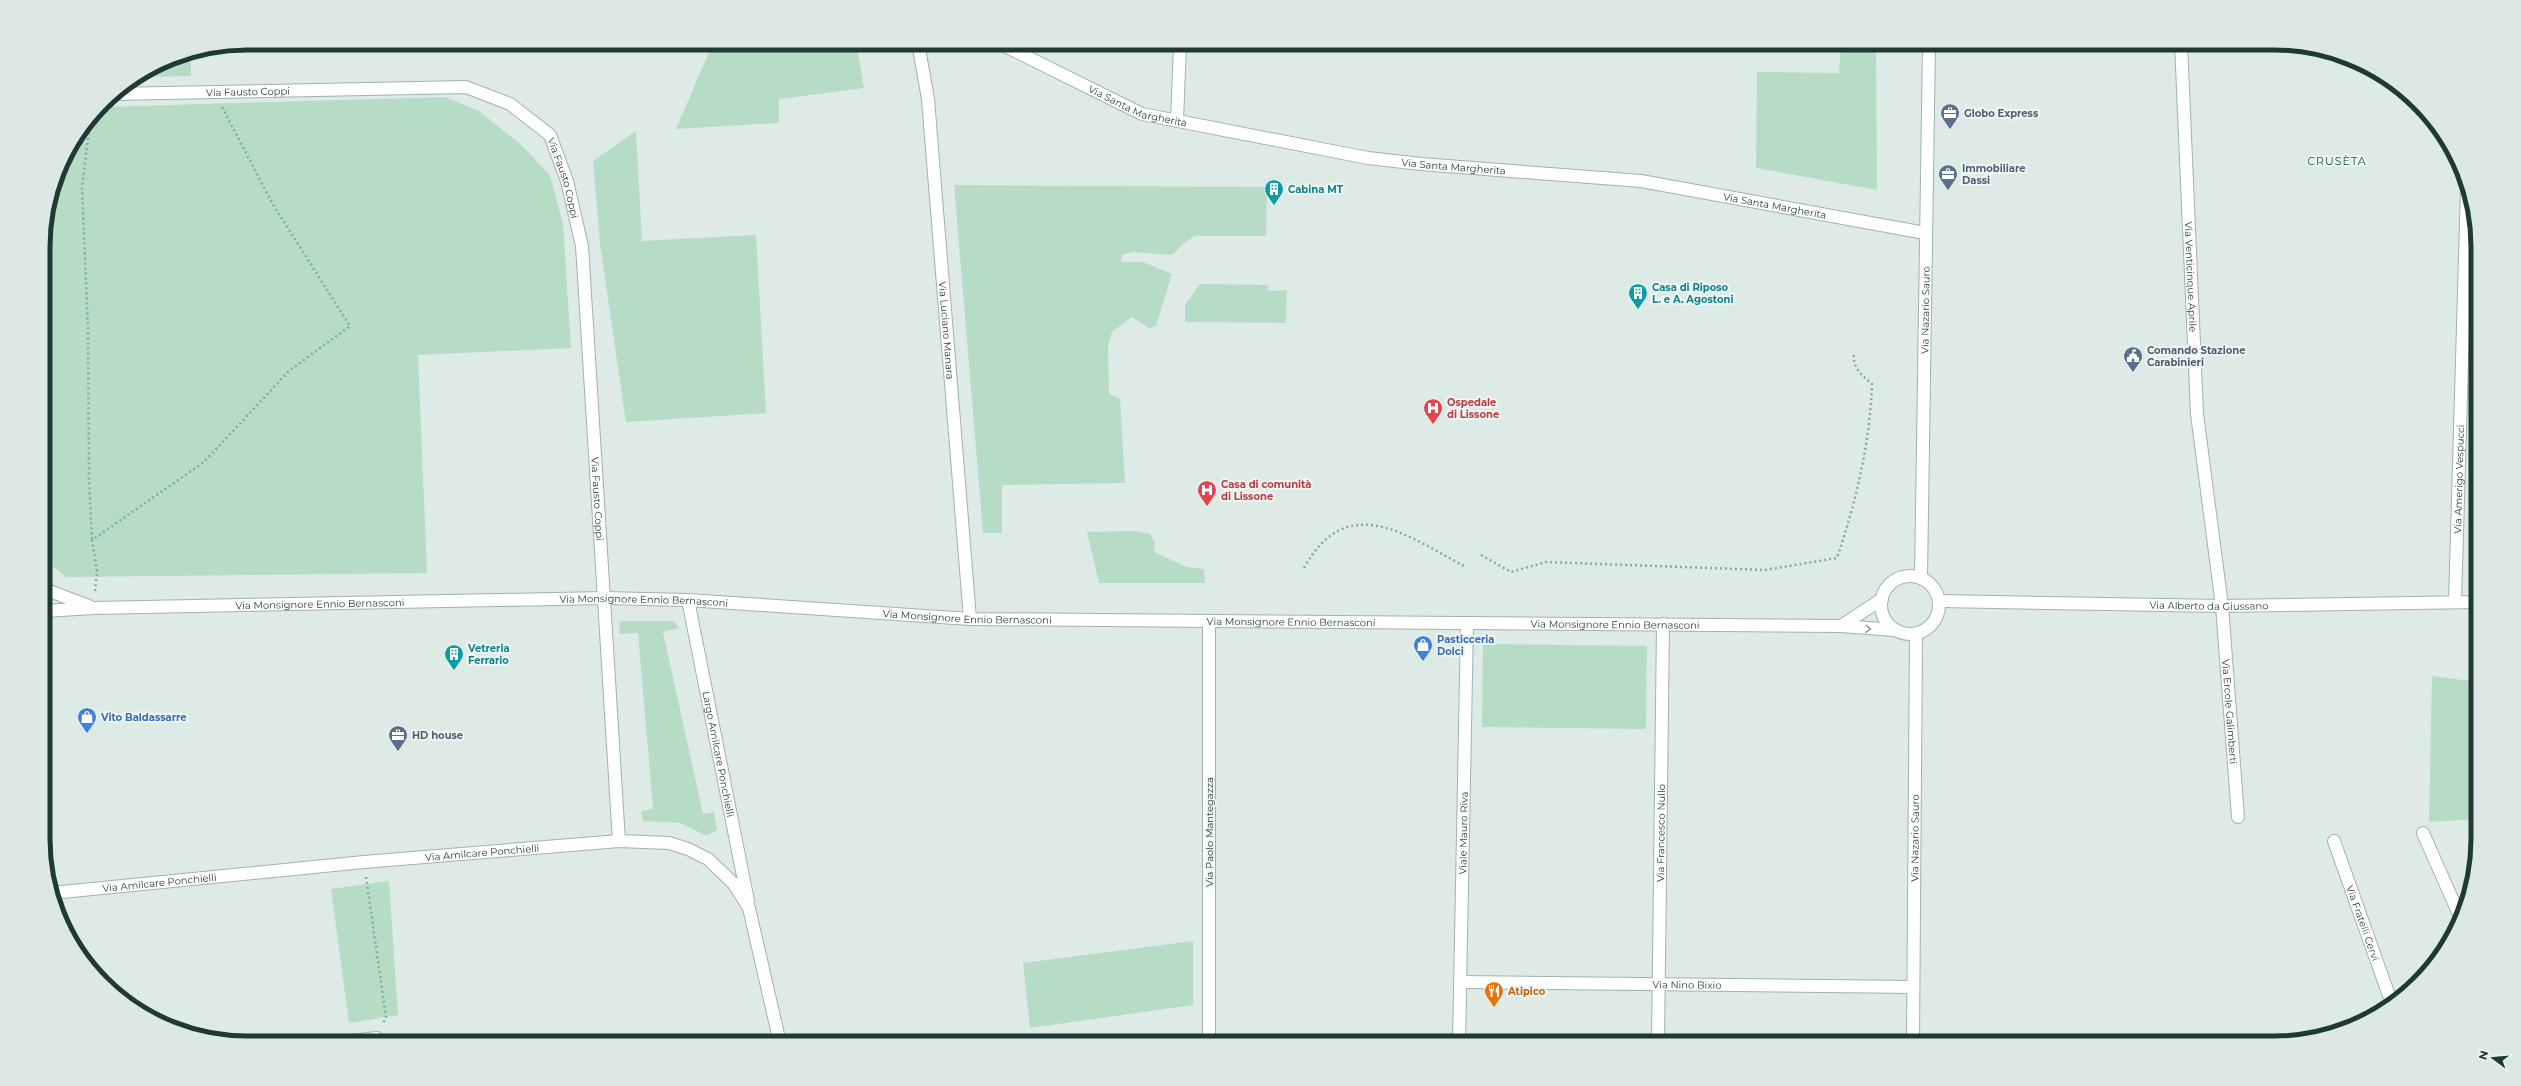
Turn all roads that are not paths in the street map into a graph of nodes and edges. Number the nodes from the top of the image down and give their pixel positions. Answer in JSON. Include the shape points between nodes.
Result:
{"nodes":[{"id":1,"x":919,"y":50,"type":"edge"},
{"id":2,"x":1013,"y":50,"type":"edge"},
{"id":3,"x":1180,"y":50,"type":"edge"},
{"id":4,"x":1929,"y":50,"type":"edge"},
{"id":5,"x":2181,"y":50,"type":"edge"},
{"id":6,"x":124,"y":94,"type":"edge"},
{"id":7,"x":1176,"y":121,"type":"junction"},
{"id":8,"x":2466,"y":207,"type":"edge"},
{"id":9,"x":1925,"y":233,"type":"junction"},
{"id":10,"x":1921,"y":578,"type":"junction"},
{"id":11,"x":50,"y":591,"type":"edge"},
{"id":12,"x":604,"y":598,"type":"junction"},
{"id":13,"x":1882,"y":599,"type":"junction"},
{"id":14,"x":688,"y":600,"type":"junction"},
{"id":15,"x":1940,"y":602,"type":"junction"},
{"id":16,"x":2455,"y":602,"type":"junction"},
{"id":17,"x":2471,"y":602,"type":"edge"},
{"id":18,"x":2222,"y":606,"type":"junction"},
{"id":19,"x":94,"y":608,"type":"junction"},
{"id":20,"x":50,"y":611,"type":"edge"},
{"id":21,"x":970,"y":619,"type":"junction"},
{"id":22,"x":1209,"y":621,"type":"junction"},
{"id":23,"x":1467,"y":623,"type":"junction"},
{"id":24,"x":1663,"y":624,"type":"junction"},
{"id":25,"x":1841,"y":626,"type":"junction"},
{"id":26,"x":1895,"y":630,"type":"junction"},
{"id":27,"x":1916,"y":634,"type":"junction"},
{"id":28,"x":2238,"y":817,"type":"dead end"},
{"id":29,"x":2423,"y":833,"type":"dead end"},
{"id":30,"x":619,"y":841,"type":"junction"},
{"id":31,"x":2334,"y":842,"type":"dead end"},
{"id":32,"x":58,"y":892,"type":"edge"},
{"id":33,"x":749,"y":908,"type":"junction"},
{"id":34,"x":2458,"y":910,"type":"edge"},
{"id":35,"x":1460,"y":982,"type":"junction"},
{"id":36,"x":1660,"y":984,"type":"junction"},
{"id":37,"x":1913,"y":987,"type":"junction"},
{"id":38,"x":2390,"y":998,"type":"edge"},
{"id":39,"x":779,"y":1036,"type":"edge"},
{"id":40,"x":1209,"y":1036,"type":"edge"},
{"id":41,"x":1459,"y":1036,"type":"edge"},
{"id":42,"x":1658,"y":1036,"type":"edge"},
{"id":43,"x":1913,"y":1036,"type":"edge"}],
"edges":[{"from":1,"to":21,"type":"street","name":"Via Luciano Manara","via":[[928,99]]},
{"from":2,"to":7,"type":"street","name":"Via Santa Margherita","via":[[1142,114]]},
{"from":3,"to":7,"type":"street"},
{"from":4,"to":9,"type":"street","name":"Via Nazario Sauro"},
{"from":5,"to":18,"type":"street","name":"Via Venticinque Aprile","via":[[2197,414]]},
{"from":6,"to":12,"type":"street","name":"Via Fausto Coppi","via":[[466,87],[510,104],[550,136],[567,181],[582,246]]},
{"from":7,"to":9,"type":"street","name":"Via Santa Margherita","via":[[1368,158],[1641,181]]},
{"from":8,"to":16,"type":"street","name":"Via Amerigo Vespucci"},
{"from":9,"to":10,"type":"street","name":"Via Nazario Sauro"},
{"from":10,"to":13,"type":"street","via":[[1906,576],[1893,582]]},
{"from":10,"to":15,"type":"street","via":[[1930,583],[1937,592]]},
{"from":11,"to":19,"type":"street","name":"Via Monsignore Ennio Bernasconi"},
{"from":12,"to":14,"type":"street","name":"Via Monsignore Ennio Bernasconi"},
{"from":12,"to":19,"type":"street","name":"Via Monsignore Ennio Bernasconi"},
{"from":12,"to":30,"type":"street"},
{"from":13,"to":25,"type":"street"},
{"from":13,"to":26,"type":"street","via":[[1883,617]]},
{"from":14,"to":21,"type":"street","name":"Via Monsignore Ennio Bernasconi"},
{"from":14,"to":33,"type":"street","name":"Largo Amilcare Ponchielli"},
{"from":15,"to":18,"type":"street","name":"Via Alberto da Giussano"},
{"from":15,"to":27,"type":"street","via":[[1935,621],[1926,630]]},
{"from":16,"to":17,"type":"street","name":"Via Alberto da Giussano"},
{"from":16,"to":18,"type":"street","name":"Via Alberto da Giussano"},
{"from":18,"to":28,"type":"street","name":"Via Ercole Galimberti"},
{"from":19,"to":20,"type":"street","name":"Via Monsignore Ennio Bernasconi"},
{"from":21,"to":22,"type":"street","name":"Via Monsignore Ennio Bernasconi"},
{"from":22,"to":23,"type":"street","name":"Via Monsignore Ennio Bernasconi"},
{"from":22,"to":40,"type":"street","name":"Via Paolo Mantegazza"},
{"from":23,"to":24,"type":"street","name":"Via Monsignore Ennio Bernasconi"},
{"from":23,"to":35,"type":"street","name":"Viale Mauro Riva"},
{"from":24,"to":25,"type":"street","name":"Via Monsignore Ennio Bernasconi"},
{"from":24,"to":36,"type":"street","name":"Via Francesco Nullo"},
{"from":25,"to":26,"type":"street","name":"Via Monsignore Ennio Bernasconi","one_way":true},
{"from":26,"to":27,"type":"street","via":[[1904,634]]},
{"from":27,"to":37,"type":"street","name":"Via Nazario Sauro"},
{"from":29,"to":34,"type":"street"},
{"from":30,"to":32,"type":"street","name":"Via Amilcare Ponchielli","via":[[364,862]]},
{"from":30,"to":33,"type":"street","name":"Via Amilcare Ponchielli","via":[[669,843],[708,859],[734,884]]},
{"from":31,"to":38,"type":"street","name":"Via Fratelli Cervi"},
{"from":33,"to":39,"type":"street","name":"Via Amilcare Ponchielli"},
{"from":35,"to":36,"type":"street","name":"Via Nino Bixio"},
{"from":35,"to":41,"type":"street","name":"Viale Mauro Riva"},
{"from":36,"to":37,"type":"street","name":"Via Nino Bixio"},
{"from":36,"to":42,"type":"street","name":"Via Francesco Nullo"},
{"from":37,"to":43,"type":"street","name":"Via Nazario Sauro"}]}
